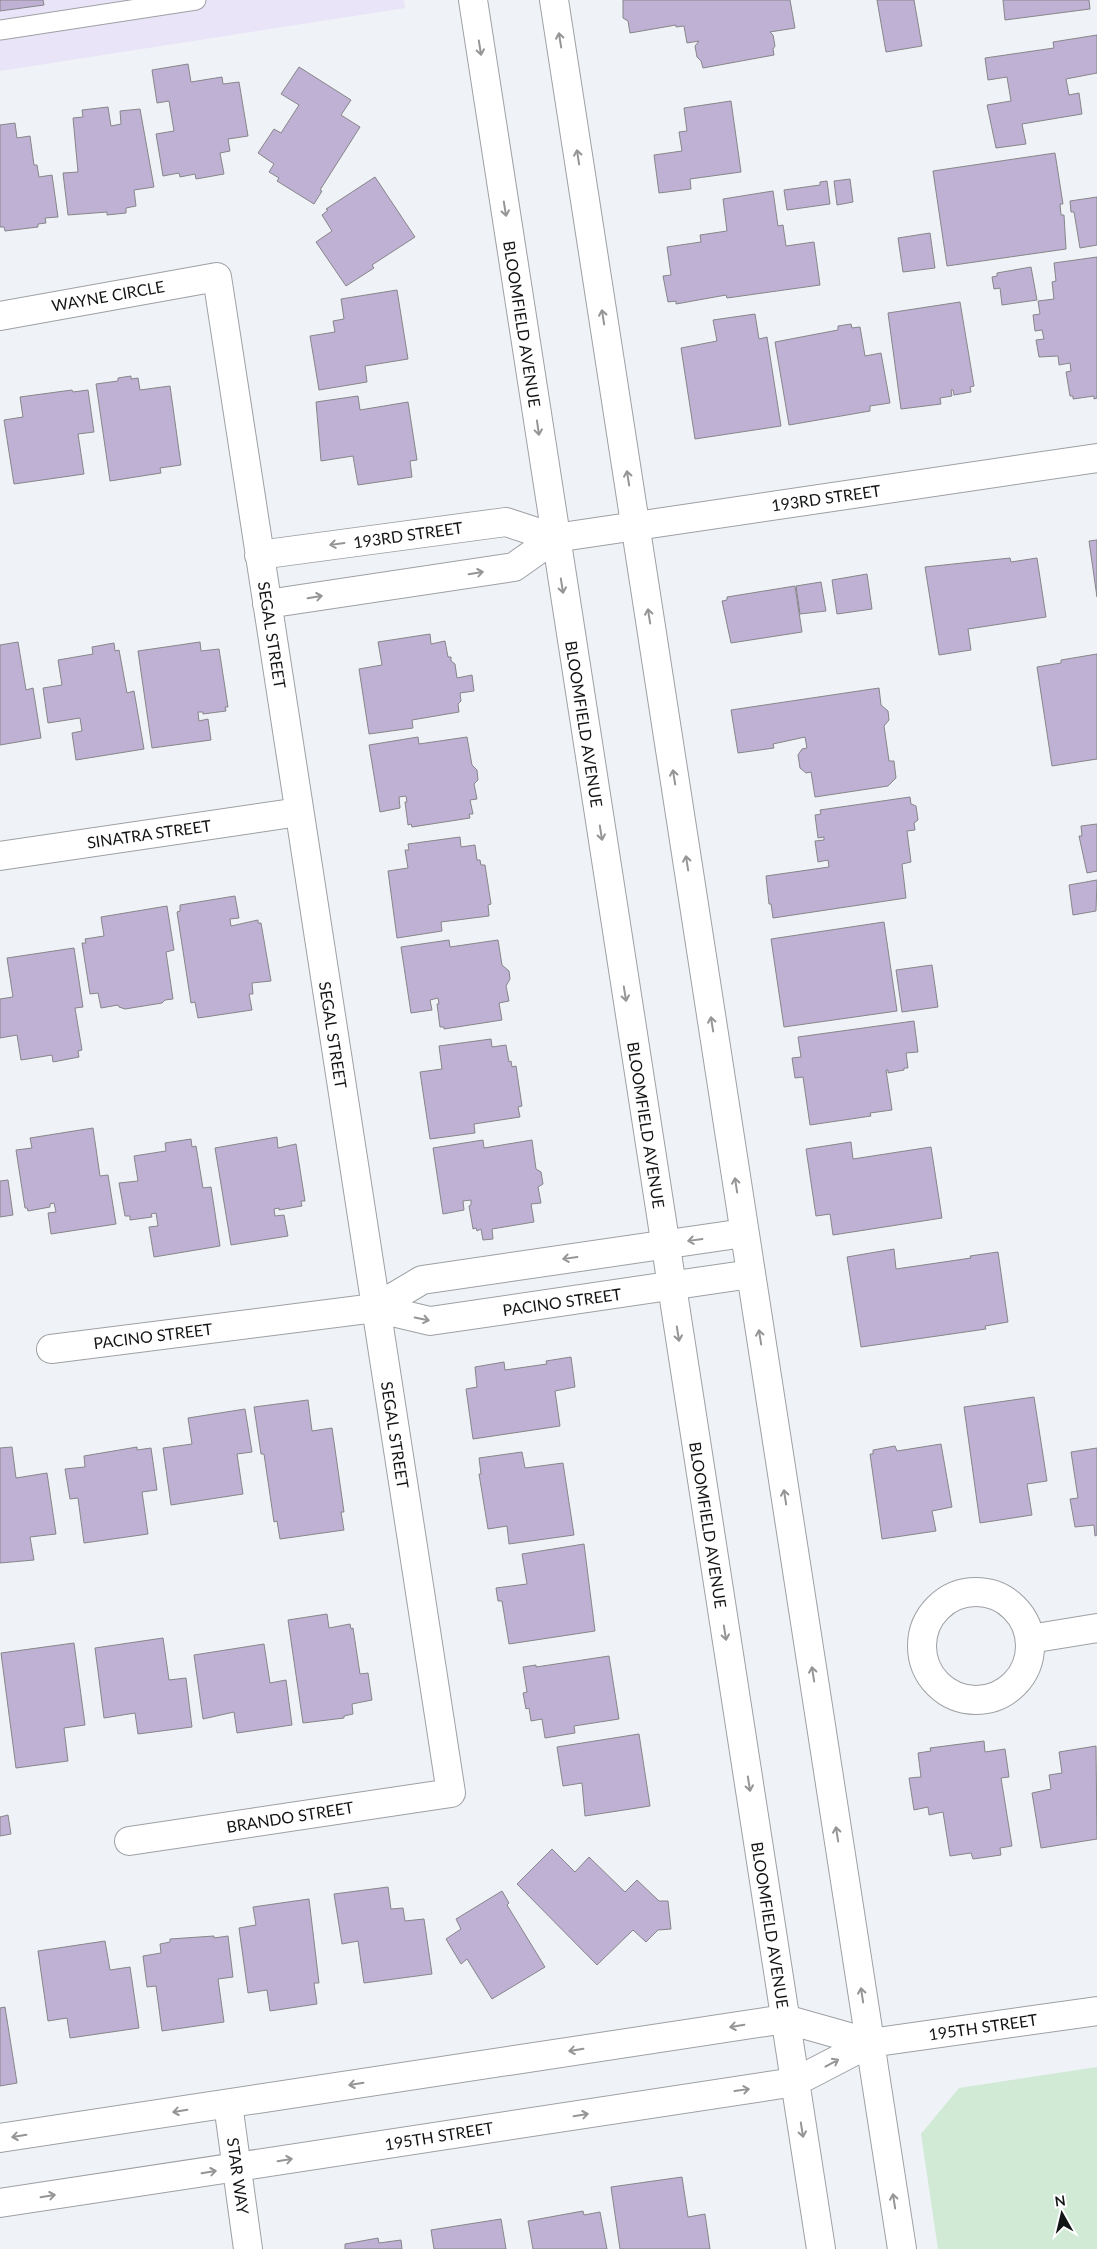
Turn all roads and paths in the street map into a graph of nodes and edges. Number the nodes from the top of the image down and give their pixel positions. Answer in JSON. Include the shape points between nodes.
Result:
{"nodes":[{"id":1,"x":196,"y":0,"type":"edge"},
{"id":2,"x":473,"y":0,"type":"edge"},
{"id":3,"x":554,"y":0,"type":"edge"},
{"id":4,"x":0,"y":30,"type":"edge"},
{"id":5,"x":217,"y":277,"type":"joint"},
{"id":6,"x":0,"y":316,"type":"edge"},
{"id":7,"x":1097,"y":458,"type":"edge"},
{"id":8,"x":635,"y":526,"type":"junction"},
{"id":9,"x":555,"y":538,"type":"junction"},
{"id":10,"x":259,"y":555,"type":"junction"},
{"id":11,"x":267,"y":604,"type":"junction"},
{"id":12,"x":299,"y":812,"type":"junction"},
{"id":13,"x":0,"y":856,"type":"edge"},
{"id":14,"x":744,"y":1233,"type":"junction"},
{"id":15,"x":664,"y":1244,"type":"junction"},
{"id":16,"x":750,"y":1274,"type":"junction"},
{"id":17,"x":670,"y":1286,"type":"junction"},
{"id":18,"x":375,"y":1308,"type":"junction"},
{"id":19,"x":50,"y":1349,"type":"dead end"},
{"id":20,"x":1097,"y":1628,"type":"edge"},
{"id":21,"x":1030,"y":1639,"type":"dead end"},
{"id":22,"x":450,"y":1793,"type":"joint"},
{"id":23,"x":129,"y":1841,"type":"dead end"},
{"id":24,"x":1097,"y":2011,"type":"edge"},
{"id":25,"x":785,"y":2019,"type":"junction"},
{"id":26,"x":870,"y":2043,"type":"junction"},
{"id":27,"x":795,"y":2082,"type":"junction"},
{"id":28,"x":228,"y":2104,"type":"junction"},
{"id":29,"x":0,"y":2138,"type":"edge"},
{"id":30,"x":237,"y":2167,"type":"junction"},
{"id":31,"x":0,"y":2203,"type":"edge"},
{"id":32,"x":248,"y":2249,"type":"edge"},
{"id":33,"x":821,"y":2249,"type":"edge"},
{"id":34,"x":902,"y":2249,"type":"edge"}],
"edges":[{"from":1,"to":4,"type":"lane"},
{"from":2,"to":9,"type":"street","name":"BLOOMFIELD AVENUE","one_way":true},
{"from":8,"to":3,"type":"street","one_way":true},
{"from":5,"to":6,"type":"street","name":"WAYNE CIRCLE"},
{"from":5,"to":10,"type":"street","name":"SEGAL STREET"},
{"from":7,"to":8,"type":"street","name":"193RD STREET"},
{"from":8,"to":9,"type":"street","name":"193RD STREET"},
{"from":14,"to":8,"type":"street","one_way":true},
{"from":9,"to":10,"type":"street","name":"193RD STREET","one_way":true,"via":[[506,522]]},
{"from":11,"to":9,"type":"street","name":"193RD STREET","one_way":true,"via":[[514,567]]},
{"from":9,"to":15,"type":"street","name":"BLOOMFIELD AVENUE","one_way":true},
{"from":10,"to":11,"type":"street","name":"SEGAL STREET"},
{"from":11,"to":12,"type":"street","name":"SEGAL STREET"},
{"from":12,"to":13,"type":"street","name":"SINATRA STREET"},
{"from":12,"to":18,"type":"street","name":"SEGAL STREET"},
{"from":14,"to":15,"type":"street","name":"PACINO STREET","one_way":true},
{"from":14,"to":16,"type":"street"},
{"from":15,"to":17,"type":"street","name":"BLOOMFIELD AVENUE"},
{"from":15,"to":18,"type":"street","name":"PACINO STREET","one_way":true,"via":[[422,1280]]},
{"from":16,"to":17,"type":"street","name":"PACINO STREET"},
{"from":26,"to":16,"type":"street","one_way":true},
{"from":18,"to":17,"type":"street","name":"PACINO STREET","one_way":true,"via":[[430,1321]]},
{"from":17,"to":25,"type":"street","name":"BLOOMFIELD AVENUE","one_way":true},
{"from":18,"to":19,"type":"street","name":"PACINO STREET"},
{"from":18,"to":22,"type":"street","name":"SEGAL STREET"},
{"from":20,"to":21,"type":"street"},
{"from":22,"to":23,"type":"street","name":"BRANDO STREET"},
{"from":24,"to":26,"type":"street","name":"195TH STREET"},
{"from":25,"to":26,"type":"street","name":"195TH STREET"},
{"from":25,"to":27,"type":"street","name":"BLOOMFIELD AVENUE"},
{"from":25,"to":28,"type":"street","name":"195TH STREET","one_way":true},
{"from":27,"to":26,"type":"street","name":"195TH STREET","one_way":true},
{"from":34,"to":26,"type":"street","one_way":true},
{"from":30,"to":27,"type":"street","name":"195TH STREET","one_way":true},
{"from":27,"to":33,"type":"street","name":"BLOOMFIELD AVENUE","one_way":true},
{"from":28,"to":29,"type":"street","name":"195TH STREET","one_way":true},
{"from":28,"to":30,"type":"street","name":"STAR WAY"},
{"from":31,"to":30,"type":"street","name":"195TH STREET","one_way":true},
{"from":30,"to":32,"type":"street","name":"STAR WAY"}]}
